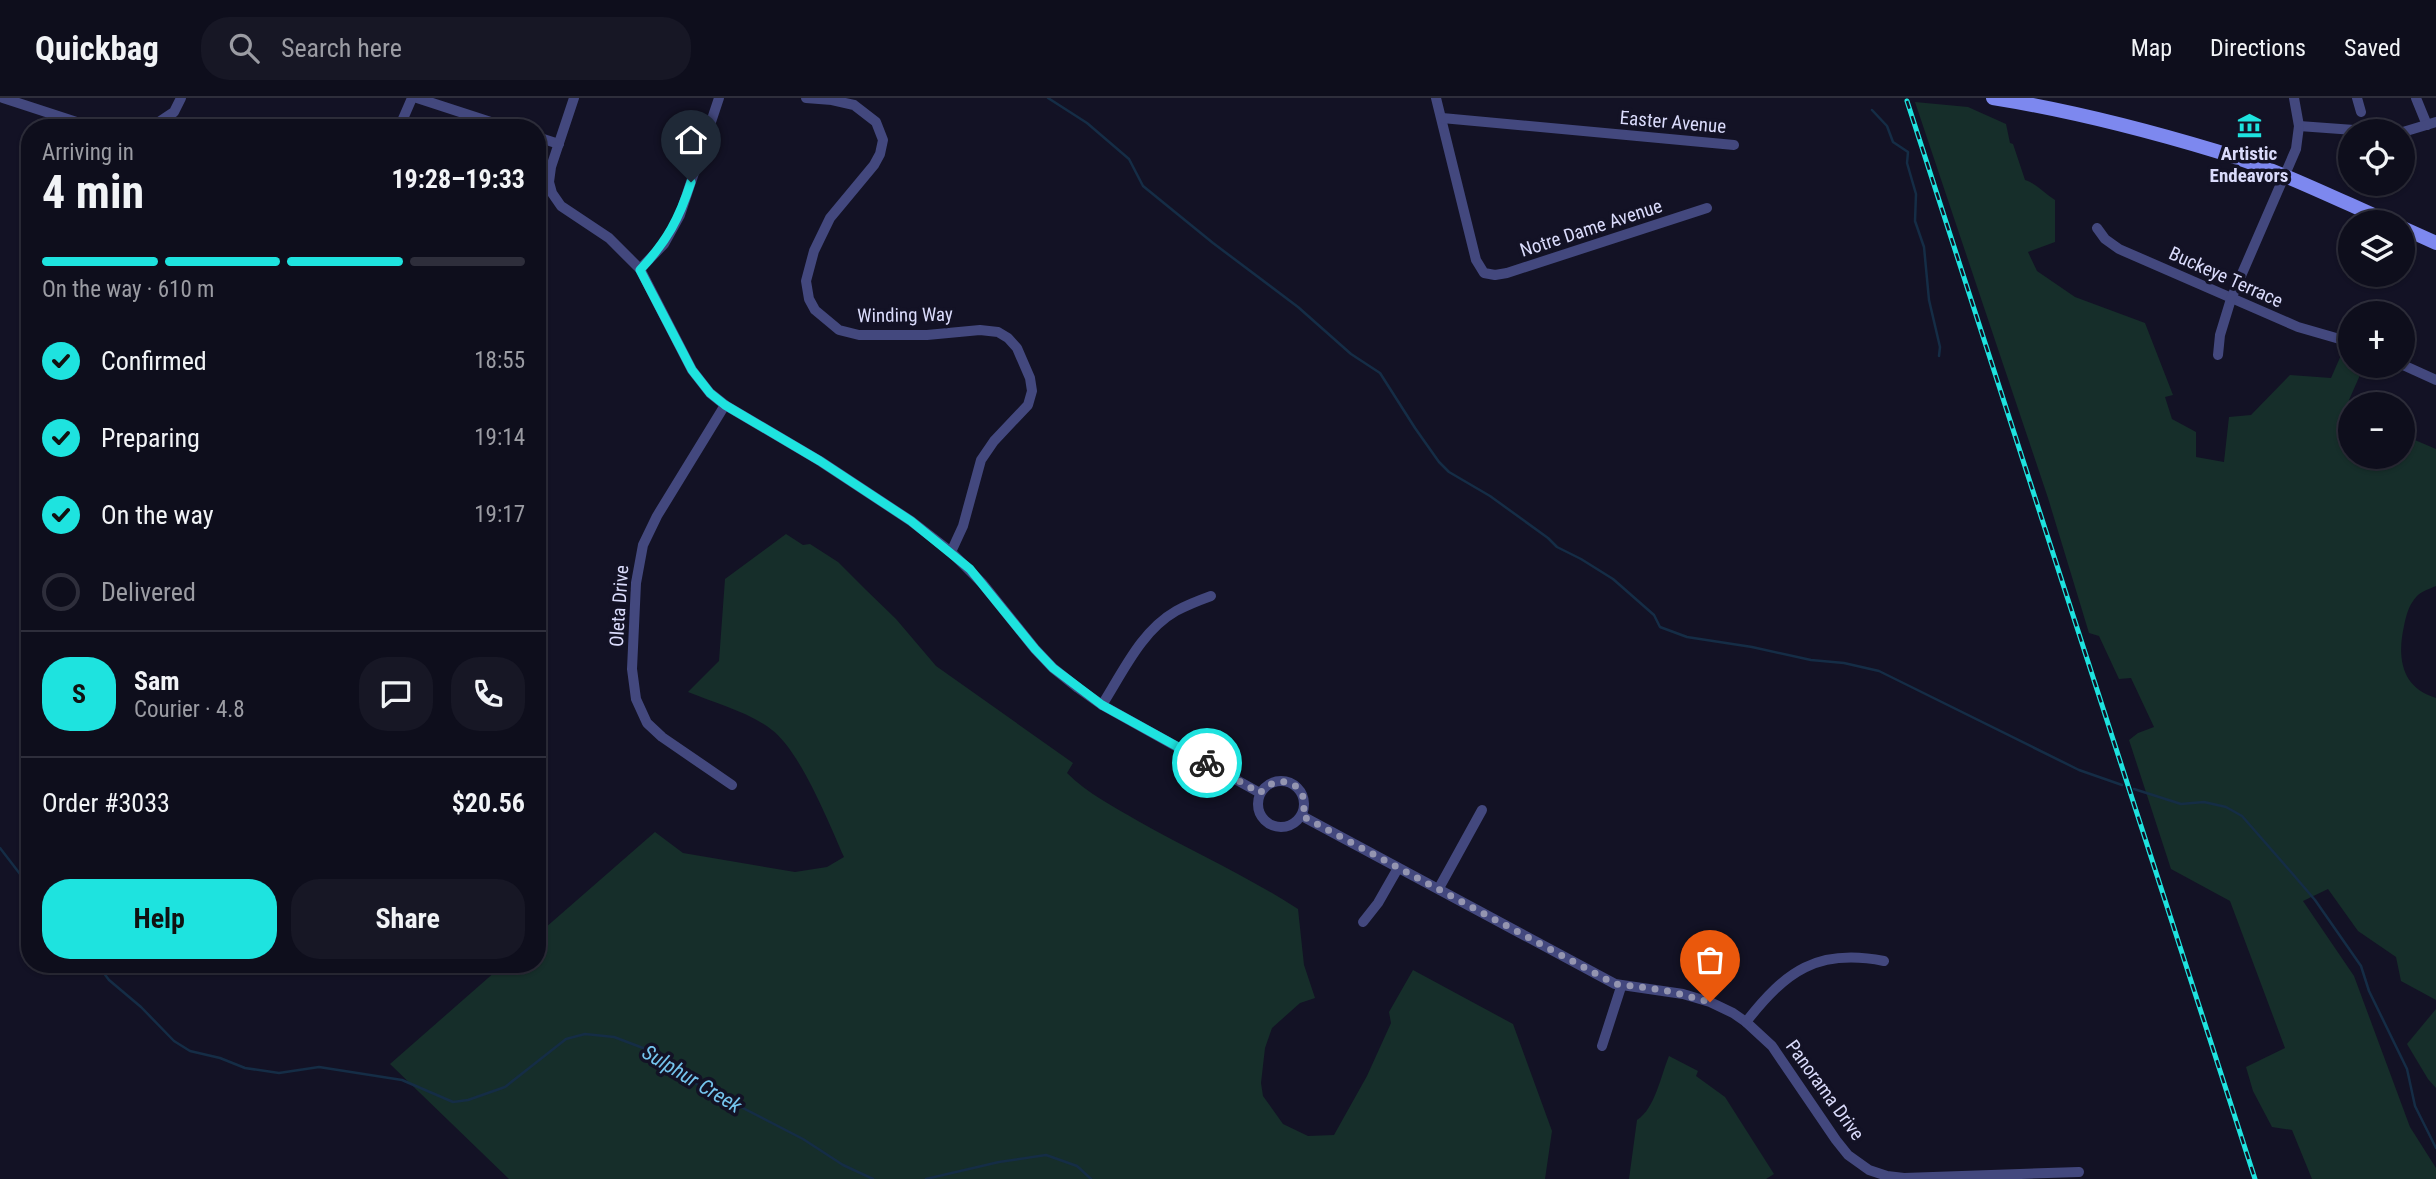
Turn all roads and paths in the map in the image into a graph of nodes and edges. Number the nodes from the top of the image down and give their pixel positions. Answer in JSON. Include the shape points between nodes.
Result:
{"nodes":[{"id":1,"x":3,"y":98,"type":"edge"},
{"id":2,"x":181,"y":98,"type":"edge"},
{"id":3,"x":414,"y":98,"type":"edge"},
{"id":4,"x":574,"y":98,"type":"edge"},
{"id":5,"x":719,"y":98,"type":"edge"},
{"id":6,"x":806,"y":98,"type":"edge"},
{"id":7,"x":1436,"y":98,"type":"edge"},
{"id":8,"x":1993,"y":98,"type":"edge"},
{"id":9,"x":2294,"y":98,"type":"edge"},
{"id":10,"x":2357,"y":98,"type":"edge"},
{"id":11,"x":2416,"y":98,"type":"edge"},
{"id":12,"x":2361,"y":112,"type":"dead end"},
{"id":13,"x":1442,"y":118,"type":"junction"},
{"id":14,"x":67,"y":119,"type":"edge"},
{"id":15,"x":164,"y":119,"type":"edge"},
{"id":16,"x":404,"y":119,"type":"edge"},
{"id":17,"x":480,"y":119,"type":"edge"},
{"id":18,"x":2431,"y":124,"type":"edge"},
{"id":19,"x":2299,"y":126,"type":"junction"},
{"id":20,"x":2338,"y":129,"type":"edge"},
{"id":21,"x":546,"y":140,"type":"edge"},
{"id":22,"x":559,"y":144,"type":"junction"},
{"id":23,"x":1734,"y":145,"type":"dead end"},
{"id":24,"x":2285,"y":176,"type":"junction"},
{"id":25,"x":1707,"y":208,"type":"dead end"},
{"id":26,"x":2362,"y":210,"type":"edge"},
{"id":27,"x":2097,"y":228,"type":"dead end"},
{"id":28,"x":2415,"y":233,"type":"edge"},
{"id":29,"x":2436,"y":243,"type":"edge"},
{"id":30,"x":640,"y":270,"type":"junction"},
{"id":31,"x":2231,"y":299,"type":"junction"},
{"id":32,"x":2338,"y":339,"type":"edge"},
{"id":33,"x":2218,"y":355,"type":"dead end"},
{"id":34,"x":2415,"y":370,"type":"edge"},
{"id":35,"x":2436,"y":380,"type":"edge"},
{"id":36,"x":725,"y":405,"type":"junction"},
{"id":37,"x":951,"y":551,"type":"junction"},
{"id":38,"x":1211,"y":596,"type":"dead end"},
{"id":39,"x":1102,"y":705,"type":"junction"},
{"id":40,"x":732,"y":785,"type":"dead end"},
{"id":41,"x":1260,"y":793,"type":"junction"},
{"id":42,"x":1482,"y":810,"type":"dead end"},
{"id":43,"x":1302,"y":816,"type":"junction"},
{"id":44,"x":1398,"y":868,"type":"junction"},
{"id":45,"x":1439,"y":888,"type":"junction"},
{"id":46,"x":1363,"y":922,"type":"dead end"},
{"id":47,"x":1884,"y":961,"type":"dead end"},
{"id":48,"x":1622,"y":987,"type":"junction"},
{"id":49,"x":1746,"y":1022,"type":"junction"},
{"id":50,"x":1602,"y":1046,"type":"dead end"},
{"id":51,"x":2078,"y":1171,"type":"dead end"}],
"edges":[{"from":1,"to":14,"type":"street"},
{"from":2,"to":15,"type":"street","via":[[174,112]]},
{"from":3,"to":16,"type":"street"},
{"from":3,"to":17,"type":"street"},
{"from":4,"to":22,"type":"street"},
{"from":5,"to":30,"type":"street","via":[[680,215],[664,243]]},
{"from":6,"to":37,"type":"street","name":"Winding Way","via":[[854,105],[876,121],[883,141],[874,165],[817,242],[806,281],[815,310],[839,330],[859,335],[998,332],[1017,348],[1030,378],[1028,405],[981,460],[963,526]]},
{"from":7,"to":13,"type":"street"},
{"from":8,"to":24,"type":"main road","via":[[2148,131]]},
{"from":9,"to":19,"type":"street"},
{"from":10,"to":12,"type":"street"},
{"from":11,"to":18,"type":"street"},
{"from":13,"to":23,"type":"street","name":"Easter Avenue"},
{"from":13,"to":25,"type":"street","name":"Notre Dame Avenue","via":[[1476,260],[1484,273],[1507,274]]},
{"from":19,"to":20,"type":"street"},
{"from":19,"to":24,"type":"street"},
{"from":21,"to":22,"type":"street"},
{"from":22,"to":30,"type":"street","via":[[550,176],[555,199],[603,233]]},
{"from":24,"to":26,"type":"main road"},
{"from":24,"to":31,"type":"street"},
{"from":27,"to":31,"type":"street","name":"Buckeye Terrace","via":[[2119,249]]},
{"from":28,"to":29,"type":"main road"},
{"from":30,"to":36,"type":"street","via":[[698,379]]},
{"from":31,"to":32,"type":"street","name":"Buckeye Terrace"},
{"from":31,"to":33,"type":"street"},
{"from":34,"to":35,"type":"street"},
{"from":36,"to":37,"type":"street","via":[[820,461]]},
{"from":36,"to":40,"type":"street","name":"Oleta Drive","via":[[643,545],[635,591],[632,669],[636,699],[647,723]]},
{"from":37,"to":39,"type":"street","via":[[1053,668]]},
{"from":38,"to":39,"type":"street","via":[[1156,626]]},
{"from":39,"to":41,"type":"street"},
{"from":41,"to":43,"type":"street","via":[[1259,813],[1270,825],[1285,828]]},
{"from":41,"to":43,"type":"street","via":[[1270,783],[1291,783],[1304,800]]},
{"from":42,"to":45,"type":"street"},
{"from":43,"to":44,"type":"street","name":"Panorama Drive"},
{"from":44,"to":45,"type":"street","name":"Panorama Drive"},
{"from":44,"to":46,"type":"street"},
{"from":45,"to":48,"type":"street","name":"Panorama Drive"},
{"from":47,"to":49,"type":"street","via":[[1850,956],[1810,964],[1784,979]]},
{"from":48,"to":49,"type":"street","name":"Panorama Drive","via":[[1683,994],[1710,1002]]},
{"from":48,"to":50,"type":"street"},
{"from":49,"to":51,"type":"street","name":"Panorama Drive","via":[[1786,1063],[1836,1140],[1869,1170],[1904,1178]]}]}
